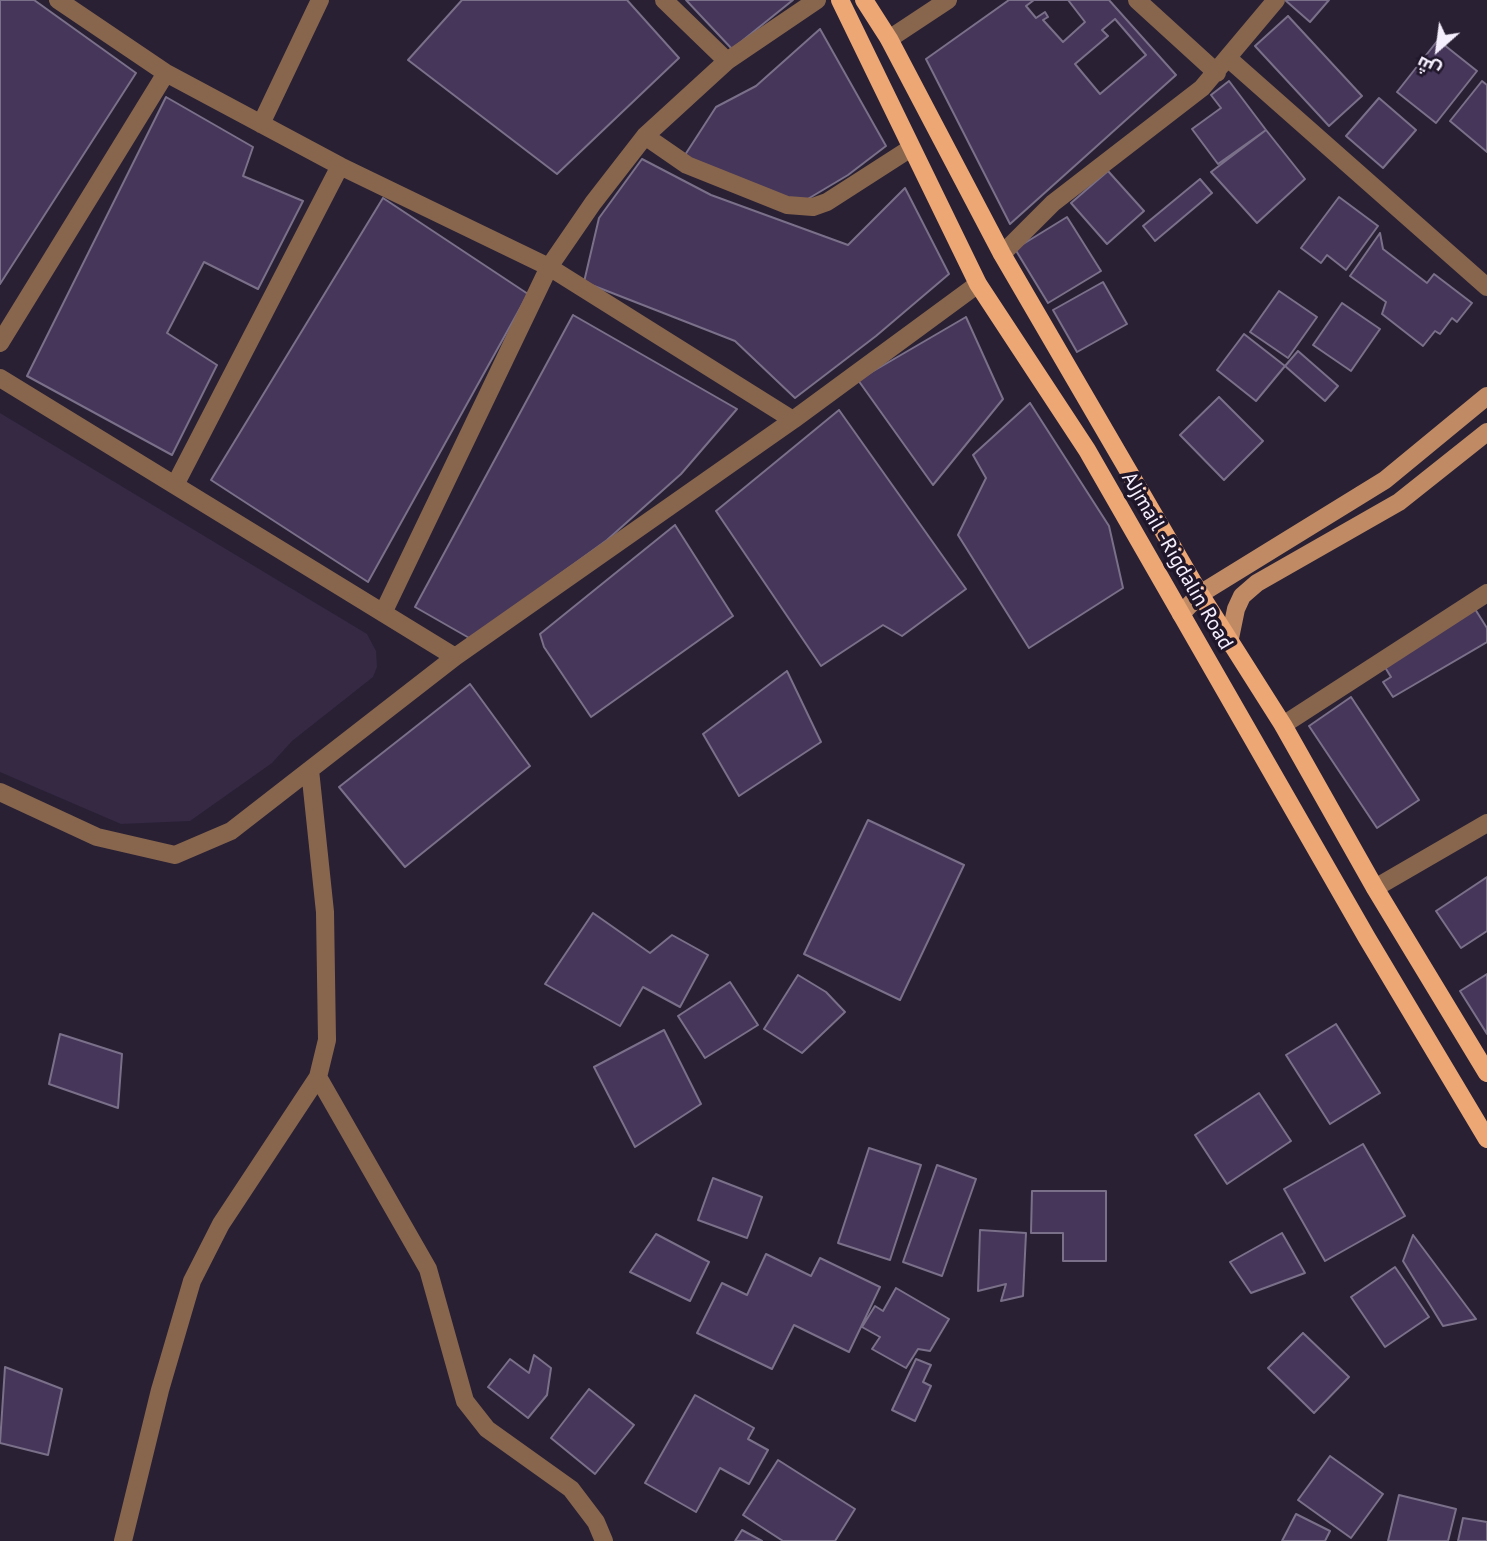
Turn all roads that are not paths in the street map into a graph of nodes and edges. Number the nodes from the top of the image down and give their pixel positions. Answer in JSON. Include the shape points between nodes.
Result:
{"nodes":[{"id":1,"x":58,"y":0,"type":"edge"},
{"id":2,"x":320,"y":0,"type":"edge"},
{"id":3,"x":664,"y":0,"type":"edge"},
{"id":4,"x":817,"y":0,"type":"edge"},
{"id":5,"x":840,"y":0,"type":"edge"},
{"id":6,"x":864,"y":0,"type":"edge"},
{"id":7,"x":948,"y":0,"type":"edge"},
{"id":8,"x":1137,"y":0,"type":"edge"},
{"id":9,"x":1276,"y":0,"type":"edge"},
{"id":10,"x":889,"y":39,"type":"junction"},
{"id":11,"x":1229,"y":59,"type":"junction"},
{"id":12,"x":727,"y":61,"type":"junction"},
{"id":13,"x":166,"y":73,"type":"junction"},
{"id":14,"x":1217,"y":73,"type":"junction"},
{"id":15,"x":261,"y":124,"type":"junction"},
{"id":16,"x":645,"y":136,"type":"junction"},
{"id":17,"x":911,"y":148,"type":"junction"},
{"id":18,"x":340,"y":166,"type":"junction"},
{"id":19,"x":1002,"y":254,"type":"junction"},
{"id":20,"x":549,"y":267,"type":"junction"},
{"id":21,"x":978,"y":284,"type":"junction"},
{"id":22,"x":1487,"y":287,"type":"edge"},
{"id":23,"x":0,"y":343,"type":"edge"},
{"id":24,"x":0,"y":378,"type":"edge"},
{"id":25,"x":1487,"y":396,"type":"edge"},
{"id":26,"x":793,"y":420,"type":"junction"},
{"id":27,"x":1487,"y":432,"type":"edge"},
{"id":28,"x":175,"y":485,"type":"junction"},
{"id":29,"x":1487,"y":593,"type":"edge"},
{"id":30,"x":1200,"y":594,"type":"junction"},
{"id":31,"x":383,"y":613,"type":"junction"},
{"id":32,"x":1181,"y":614,"type":"junction"},
{"id":33,"x":1229,"y":643,"type":"junction"},
{"id":34,"x":455,"y":657,"type":"junction"},
{"id":35,"x":1283,"y":725,"type":"junction"},
{"id":36,"x":310,"y":770,"type":"junction"},
{"id":37,"x":0,"y":792,"type":"edge"},
{"id":38,"x":1487,"y":823,"type":"edge"},
{"id":39,"x":1375,"y":888,"type":"junction"},
{"id":40,"x":1487,"y":1073,"type":"edge"},
{"id":41,"x":318,"y":1077,"type":"junction"},
{"id":42,"x":1487,"y":1139,"type":"edge"},
{"id":43,"x":123,"y":1541,"type":"edge"},
{"id":44,"x":604,"y":1541,"type":"edge"}],
"edges":[{"from":1,"to":13,"type":"street"},
{"from":2,"to":15,"type":"street"},
{"from":3,"to":12,"type":"street"},
{"from":4,"to":12,"type":"street"},
{"from":5,"to":17,"type":"main road","name":"AJjmail -Rigdalin Road"},
{"from":6,"to":10,"type":"main road","name":"AJjmail -Rigdalin Road"},
{"from":7,"to":10,"type":"street"},
{"from":8,"to":14,"type":"street"},
{"from":9,"to":11,"type":"street"},
{"from":10,"to":19,"type":"main road","name":"AJjmail -Rigdalin Road"},
{"from":11,"to":14,"type":"street"},
{"from":11,"to":22,"type":"street"},
{"from":12,"to":16,"type":"street"},
{"from":13,"to":15,"type":"street"},
{"from":13,"to":23,"type":"street"},
{"from":14,"to":19,"type":"street","via":[[1053,203]]},
{"from":15,"to":18,"type":"street"},
{"from":16,"to":17,"type":"street","via":[[687,165],[787,205],[827,202]]},
{"from":16,"to":20,"type":"street"},
{"from":17,"to":21,"type":"main road","name":"AJjmail -Rigdalin Road"},
{"from":18,"to":20,"type":"street"},
{"from":18,"to":28,"type":"street"},
{"from":19,"to":30,"type":"main road","name":"AJjmail -Rigdalin Road"},
{"from":20,"to":26,"type":"street"},
{"from":20,"to":31,"type":"street"},
{"from":21,"to":26,"type":"street"},
{"from":21,"to":32,"type":"main road","name":"AJjmail -Rigdalin Road","via":[[1087,450]]},
{"from":24,"to":28,"type":"street"},
{"from":25,"to":30,"type":"street","via":[[1385,480]]},
{"from":26,"to":34,"type":"street"},
{"from":27,"to":33,"type":"street","via":[[1399,502],[1257,583],[1242,596]]},
{"from":28,"to":31,"type":"street"},
{"from":29,"to":35,"type":"street"},
{"from":30,"to":32,"type":"street"},
{"from":30,"to":33,"type":"main road","name":"AJjmail -Rigdalin Road"},
{"from":31,"to":34,"type":"street"},
{"from":32,"to":42,"type":"main road","name":"AJjmail -Rigdalin Road"},
{"from":33,"to":35,"type":"main road","name":"AJjmail -Rigdalin Road"},
{"from":34,"to":36,"type":"street"},
{"from":35,"to":39,"type":"main road","name":"AJjmail -Rigdalin Road"},
{"from":36,"to":37,"type":"street","via":[[231,831],[175,855],[97,837]]},
{"from":36,"to":41,"type":"street","via":[[325,912],[327,1041]]},
{"from":38,"to":39,"type":"street"},
{"from":39,"to":40,"type":"main road","name":"AJjmail -Rigdalin Road"},
{"from":41,"to":43,"type":"street","via":[[221,1224],[192,1281]]},
{"from":41,"to":44,"type":"street","via":[[428,1269],[465,1401],[487,1429],[571,1489]]}]}
